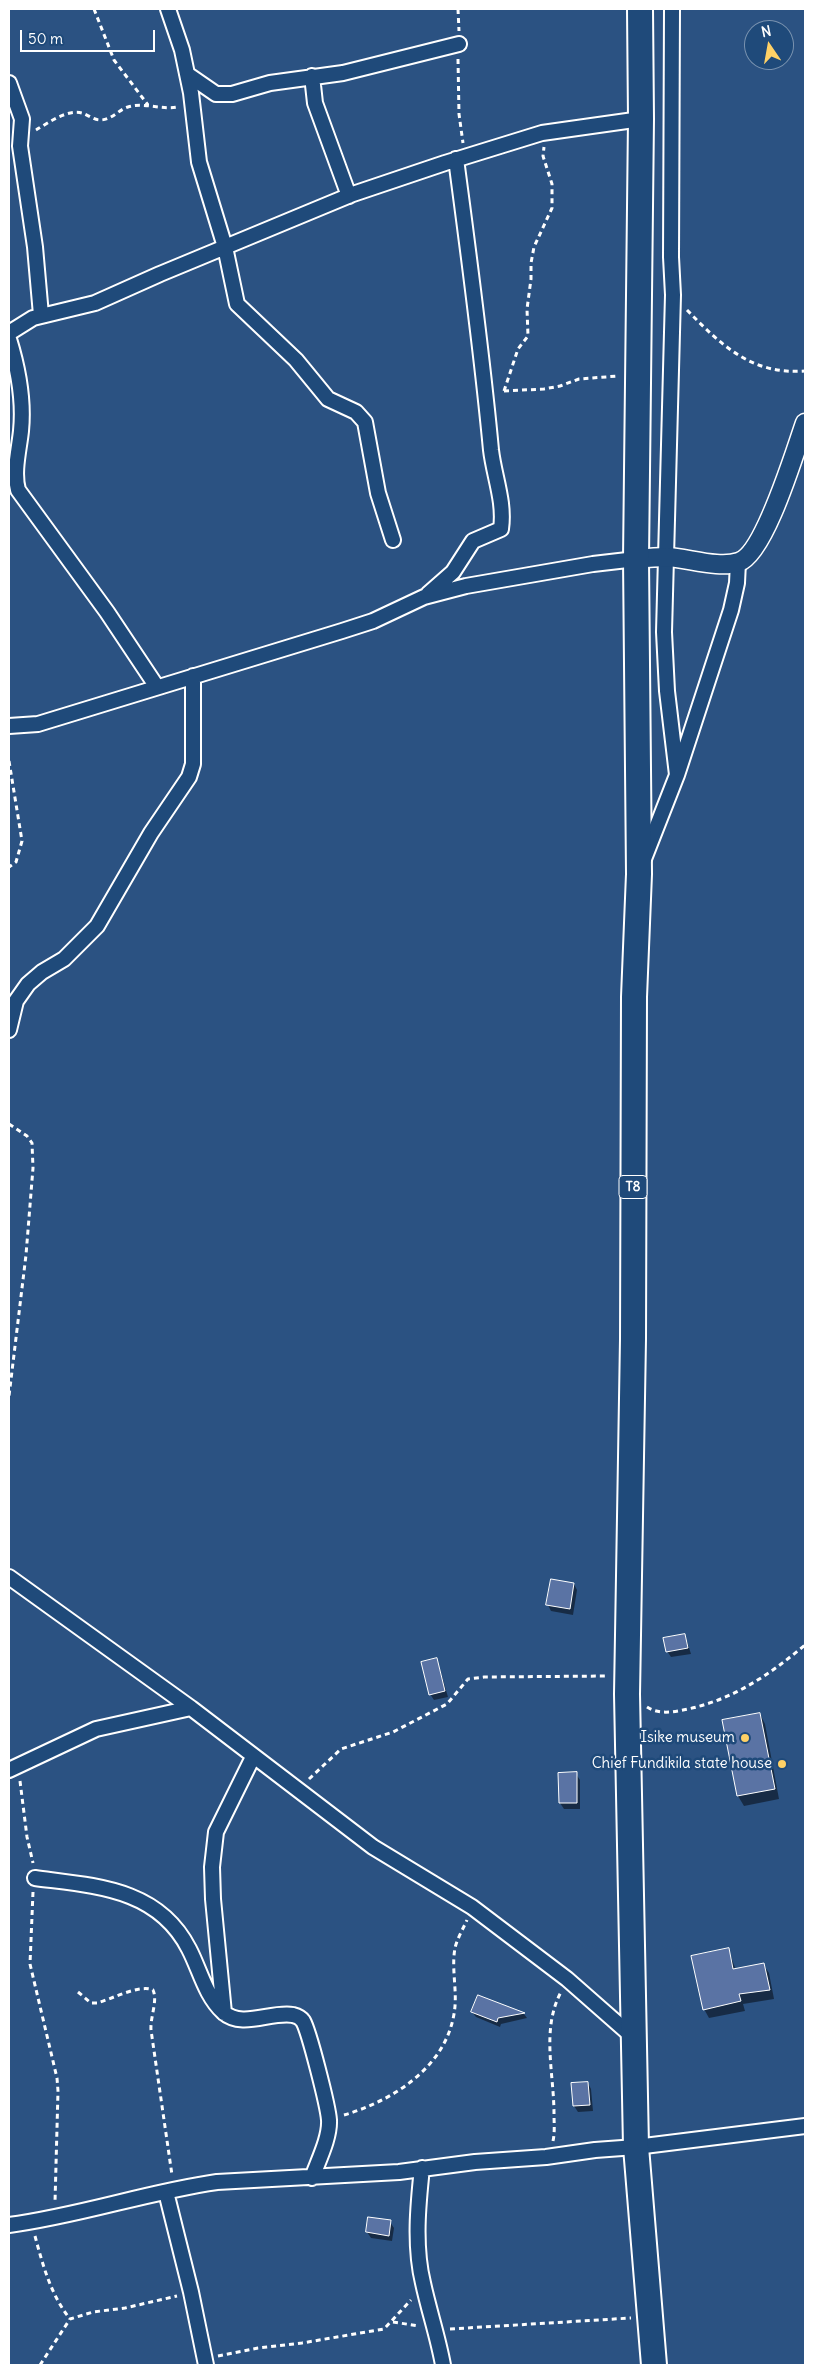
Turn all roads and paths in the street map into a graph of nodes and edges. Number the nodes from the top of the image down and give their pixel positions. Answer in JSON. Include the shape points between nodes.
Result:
{"nodes":[{"id":1,"x":94,"y":9,"type":"edge"},
{"id":2,"x":168,"y":9,"type":"edge"},
{"id":3,"x":458,"y":9,"type":"edge"},
{"id":4,"x":640,"y":9,"type":"edge"},
{"id":5,"x":672,"y":9,"type":"edge"},
{"id":6,"x":459,"y":44,"type":"junction"},
{"id":7,"x":187,"y":74,"type":"junction"},
{"id":8,"x":312,"y":76,"type":"junction"},
{"id":9,"x":9,"y":83,"type":"edge"},
{"id":10,"x":192,"y":104,"type":"junction"},
{"id":11,"x":149,"y":106,"type":"junction"},
{"id":12,"x":641,"y":119,"type":"junction"},
{"id":13,"x":548,"y":132,"type":"junction"},
{"id":14,"x":15,"y":141,"type":"edge"},
{"id":15,"x":460,"y":158,"type":"junction"},
{"id":16,"x":349,"y":196,"type":"junction"},
{"id":17,"x":226,"y":247,"type":"junction"},
{"id":18,"x":674,"y":295,"type":"junction"},
{"id":19,"x":42,"y":315,"type":"junction"},
{"id":20,"x":9,"y":333,"type":"edge"},
{"id":21,"x":9,"y":339,"type":"edge"},
{"id":22,"x":638,"y":369,"type":"junction"},
{"id":23,"x":805,"y":371,"type":"edge"},
{"id":24,"x":504,"y":391,"type":"junction"},
{"id":25,"x":486,"y":394,"type":"junction"},
{"id":26,"x":805,"y":424,"type":"edge"},
{"id":27,"x":393,"y":540,"type":"dead end"},
{"id":28,"x":667,"y":557,"type":"junction"},
{"id":29,"x":636,"y":559,"type":"junction"},
{"id":30,"x":738,"y":562,"type":"junction"},
{"id":31,"x":424,"y":597,"type":"junction"},
{"id":32,"x":193,"y":676,"type":"junction"},
{"id":33,"x":157,"y":687,"type":"junction"},
{"id":34,"x":9,"y":726,"type":"edge"},
{"id":35,"x":9,"y":762,"type":"edge"},
{"id":36,"x":677,"y":775,"type":"junction"},
{"id":37,"x":9,"y":867,"type":"edge"},
{"id":38,"x":639,"y":874,"type":"junction"},
{"id":39,"x":9,"y":1030,"type":"edge"},
{"id":40,"x":9,"y":1124,"type":"edge"},
{"id":41,"x":9,"y":1396,"type":"edge"},
{"id":42,"x":9,"y":1577,"type":"edge"},
{"id":43,"x":805,"y":1645,"type":"edge"},
{"id":44,"x":627,"y":1684,"type":"junction"},
{"id":45,"x":191,"y":1708,"type":"junction"},
{"id":46,"x":253,"y":1757,"type":"junction"},
{"id":47,"x":13,"y":1768,"type":"edge"},
{"id":48,"x":299,"y":1790,"type":"junction"},
{"id":49,"x":35,"y":1878,"type":"junction"},
{"id":50,"x":472,"y":1907,"type":"junction"},
{"id":51,"x":567,"y":1979,"type":"junction"},
{"id":52,"x":78,"y":1992,"type":"dead end"},
{"id":53,"x":224,"y":2013,"type":"junction"},
{"id":54,"x":633,"y":2037,"type":"junction"},
{"id":55,"x":329,"y":2119,"type":"junction"},
{"id":56,"x":805,"y":2126,"type":"edge"},
{"id":57,"x":636,"y":2147,"type":"junction"},
{"id":58,"x":546,"y":2158,"type":"junction"},
{"id":59,"x":422,"y":2168,"type":"junction"},
{"id":60,"x":312,"y":2178,"type":"junction"},
{"id":61,"x":170,"y":2191,"type":"junction"},
{"id":62,"x":55,"y":2217,"type":"junction"},
{"id":63,"x":32,"y":2222,"type":"junction"},
{"id":64,"x":9,"y":2225,"type":"edge"},
{"id":65,"x":422,"y":2282,"type":"junction"},
{"id":66,"x":191,"y":2292,"type":"junction"},
{"id":67,"x":649,"y":2318,"type":"junction"},
{"id":68,"x":70,"y":2319,"type":"junction"},
{"id":69,"x":393,"y":2322,"type":"junction"},
{"id":70,"x":436,"y":2328,"type":"junction"},
{"id":71,"x":205,"y":2362,"type":"edge"},
{"id":72,"x":40,"y":2365,"type":"edge"},
{"id":73,"x":443,"y":2365,"type":"edge"},
{"id":74,"x":654,"y":2365,"type":"edge"}],
"edges":[{"from":1,"to":11,"type":"path","via":[[114,60]]},
{"from":2,"to":7,"type":"street"},
{"from":3,"to":6,"type":"path"},
{"from":4,"to":12,"type":"highway","number":"T8"},
{"from":5,"to":18,"type":"street","via":[[671,257]]},
{"from":6,"to":8,"type":"street","via":[[343,73]]},
{"from":6,"to":15,"type":"path"},
{"from":7,"to":8,"type":"street","via":[[221,95]]},
{"from":7,"to":10,"type":"street"},
{"from":8,"to":16,"type":"street","via":[[315,103]]},
{"from":9,"to":14,"type":"street","via":[[22,119]]},
{"from":10,"to":11,"type":"path","via":[[164,108]]},
{"from":10,"to":17,"type":"street","via":[[199,162]]},
{"from":11,"to":14,"type":"path","via":[[126,108],[116,116],[101,120],[83,113],[68,114]]},
{"from":12,"to":13,"type":"street"},
{"from":12,"to":22,"type":"highway","number":"T8"},
{"from":13,"to":15,"type":"street"},
{"from":13,"to":24,"type":"path","via":[[543,156],[552,184],[552,208],[534,247],[527,309],[528,336],[518,349]]},
{"from":14,"to":19,"type":"street"},
{"from":15,"to":16,"type":"street"},
{"from":15,"to":25,"type":"street"},
{"from":16,"to":17,"type":"street"},
{"from":17,"to":19,"type":"street","via":[[95,303]]},
{"from":17,"to":27,"type":"street","via":[[237,304],[296,360],[328,399],[356,412],[365,422],[378,493]]},
{"from":18,"to":23,"type":"path","via":[[718,342],[743,360],[790,372]]},
{"from":18,"to":28,"type":"street"},
{"from":19,"to":20,"type":"street"},
{"from":21,"to":33,"type":"street","via":[[22,411],[16,477],[18,490]]},
{"from":22,"to":24,"type":"path","via":[[619,376],[579,378],[544,389]]},
{"from":22,"to":29,"type":"highway","number":"T8"},
{"from":24,"to":25,"type":"path"},
{"from":25,"to":31,"type":"street","via":[[492,459],[503,515],[501,529],[472,542],[449,576]]},
{"from":26,"to":30,"type":"street","via":[[765,530],[751,554]]},
{"from":28,"to":29,"type":"street"},
{"from":28,"to":30,"type":"street","via":[[710,563]]},
{"from":28,"to":36,"type":"street","via":[[666,691]]},
{"from":29,"to":31,"type":"street","via":[[537,573]]},
{"from":29,"to":38,"type":"highway","number":"T8"},
{"from":30,"to":36,"type":"street","via":[[731,610]]},
{"from":31,"to":32,"type":"street","via":[[373,621]]},
{"from":32,"to":33,"type":"street"},
{"from":32,"to":39,"type":"street","via":[[193,764],[190,778],[151,833],[97,926],[64,959],[28,984],[16,1001]]},
{"from":33,"to":34,"type":"street","via":[[38,724]]},
{"from":35,"to":37,"type":"path","via":[[22,840],[16,862]]},
{"from":36,"to":38,"type":"street"},
{"from":38,"to":44,"type":"highway","number":"T8","via":[[634,997]]},
{"from":40,"to":41,"type":"path","via":[[32,1143],[33,1168]]},
{"from":42,"to":45,"type":"street"},
{"from":43,"to":44,"type":"path","via":[[752,1685],[710,1704],[669,1713],[650,1709]]},
{"from":44,"to":48,"type":"path","via":[[484,1677],[468,1679],[446,1704],[393,1732],[341,1749]]},
{"from":44,"to":54,"type":"highway","number":"T8"},
{"from":45,"to":46,"type":"street"},
{"from":45,"to":47,"type":"street","via":[[96,1729]]},
{"from":46,"to":48,"type":"street"},
{"from":46,"to":53,"type":"street","via":[[216,1832],[212,1867]]},
{"from":47,"to":49,"type":"path"},
{"from":48,"to":50,"type":"street","via":[[373,1847]]},
{"from":49,"to":53,"type":"street","via":[[118,1891],[161,1912],[175,1924],[204,1985]]},
{"from":49,"to":62,"type":"path","via":[[30,1964],[58,2091]]},
{"from":50,"to":51,"type":"street"},
{"from":50,"to":55,"type":"path","via":[[455,1947],[454,2013],[446,2036],[430,2063],[403,2088],[382,2101]]},
{"from":51,"to":54,"type":"street"},
{"from":51,"to":58,"type":"path","via":[[554,2003],[551,2022],[554,2136]]},
{"from":52,"to":61,"type":"path","via":[[97,2003],[146,1987],[153,1990],[151,2030]]},
{"from":53,"to":55,"type":"street","via":[[242,2019],[283,2015],[300,2018],[310,2038]]},
{"from":54,"to":57,"type":"highway","number":"T8"},
{"from":55,"to":60,"type":"street"},
{"from":56,"to":57,"type":"street"},
{"from":57,"to":58,"type":"street"},
{"from":57,"to":67,"type":"highway","number":"T8"},
{"from":58,"to":59,"type":"street"},
{"from":59,"to":60,"type":"street"},
{"from":59,"to":65,"type":"street","via":[[418,2226]]},
{"from":60,"to":61,"type":"street","via":[[217,2182]]},
{"from":61,"to":62,"type":"street"},
{"from":61,"to":66,"type":"street"},
{"from":62,"to":63,"type":"street"},
{"from":63,"to":64,"type":"street"},
{"from":63,"to":68,"type":"path","via":[[41,2260],[60,2305]]},
{"from":65,"to":69,"type":"path"},
{"from":65,"to":70,"type":"street"},
{"from":66,"to":68,"type":"path"},
{"from":66,"to":71,"type":"street"},
{"from":67,"to":70,"type":"path","via":[[528,2323],[472,2329]]},
{"from":67,"to":74,"type":"highway","number":"T8"},
{"from":68,"to":72,"type":"path"},
{"from":69,"to":70,"type":"path"},
{"from":69,"to":71,"type":"path","via":[[384,2330],[371,2333],[258,2348]]},
{"from":70,"to":73,"type":"street"}]}
